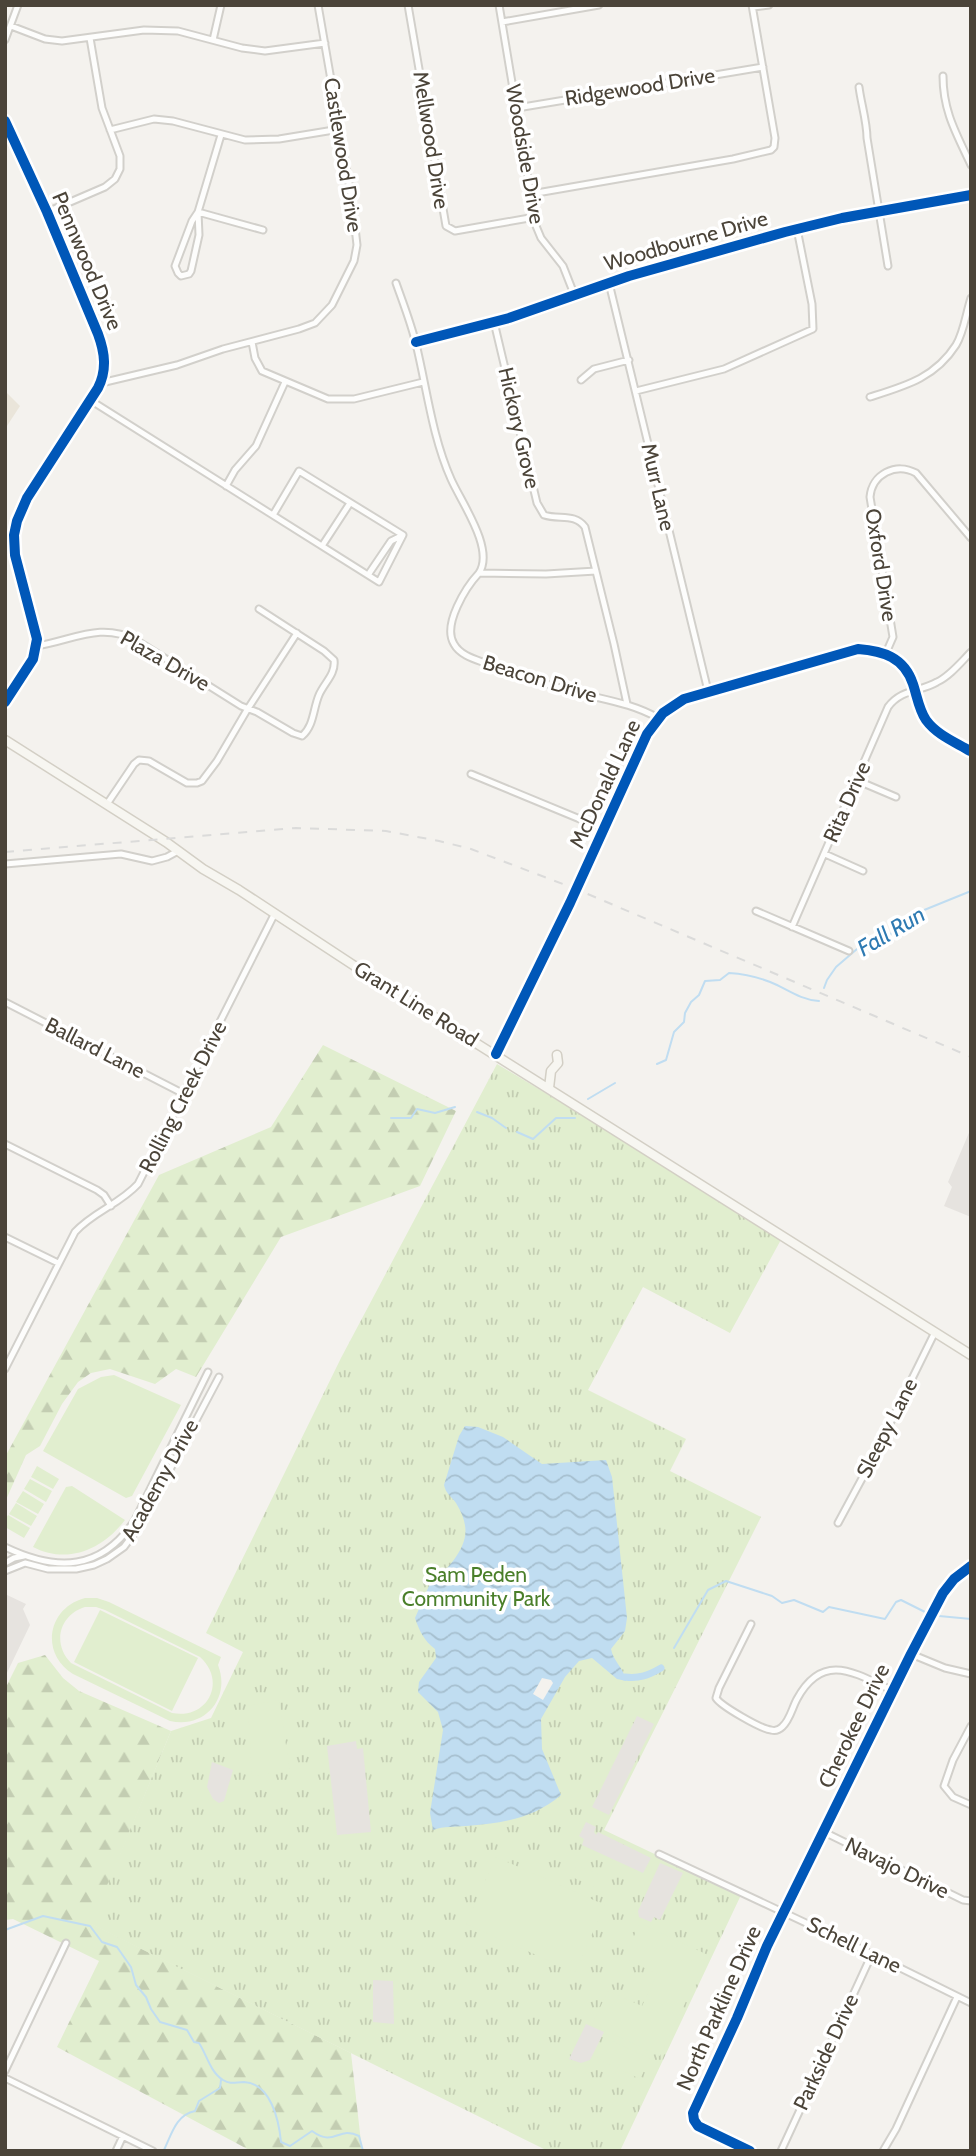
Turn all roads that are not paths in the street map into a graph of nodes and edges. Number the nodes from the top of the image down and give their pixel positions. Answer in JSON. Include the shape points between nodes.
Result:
{"nodes":[{"id":1,"x":18,"y":5,"type":"edge"},
{"id":2,"x":221,"y":5,"type":"edge"},
{"id":3,"x":318,"y":5,"type":"edge"},
{"id":4,"x":408,"y":5,"type":"edge"},
{"id":5,"x":499,"y":5,"type":"edge"},
{"id":6,"x":599,"y":5,"type":"edge"},
{"id":7,"x":769,"y":5,"type":"edge"},
{"id":8,"x":752,"y":6,"type":"edge"},
{"id":9,"x":502,"y":22,"type":"junction"},
{"id":10,"x":11,"y":26,"type":"junction"},
{"id":11,"x":90,"y":38,"type":"junction"},
{"id":12,"x":5,"y":40,"type":"edge"},
{"id":13,"x":214,"y":40,"type":"junction"},
{"id":14,"x":325,"y":43,"type":"junction"},
{"id":15,"x":763,"y":66,"type":"junction"},
{"id":16,"x":943,"y":76,"type":"dead end"},
{"id":17,"x":859,"y":87,"type":"dead end"},
{"id":18,"x":517,"y":108,"type":"junction"},
{"id":19,"x":5,"y":121,"type":"edge"},
{"id":20,"x":340,"y":129,"type":"junction"},
{"id":21,"x":110,"y":131,"type":"junction"},
{"id":22,"x":221,"y":135,"type":"junction"},
{"id":23,"x":971,"y":165,"type":"edge"},
{"id":24,"x":531,"y":194,"type":"junction"},
{"id":25,"x":971,"y":195,"type":"edge"},
{"id":26,"x":879,"y":211,"type":"junction"},
{"id":27,"x":47,"y":212,"type":"junction"},
{"id":28,"x":198,"y":212,"type":"junction"},
{"id":29,"x":535,"y":217,"type":"junction"},
{"id":30,"x":797,"y":229,"type":"junction"},
{"id":31,"x":263,"y":230,"type":"dead end"},
{"id":32,"x":888,"y":266,"type":"dead end"},
{"id":33,"x":396,"y":283,"type":"dead end"},
{"id":34,"x":609,"y":283,"type":"junction"},
{"id":35,"x":574,"y":295,"type":"junction"},
{"id":36,"x":971,"y":298,"type":"edge"},
{"id":37,"x":494,"y":322,"type":"junction"},
{"id":38,"x":252,"y":342,"type":"junction"},
{"id":39,"x":416,"y":342,"type":"junction"},
{"id":40,"x":629,"y":360,"type":"junction"},
{"id":41,"x":580,"y":380,"type":"dead end"},
{"id":42,"x":285,"y":382,"type":"junction"},
{"id":43,"x":423,"y":382,"type":"junction"},
{"id":44,"x":101,"y":383,"type":"junction"},
{"id":45,"x":636,"y":391,"type":"junction"},
{"id":46,"x":870,"y":397,"type":"dead end"},
{"id":47,"x":90,"y":400,"type":"junction"},
{"id":48,"x":226,"y":486,"type":"junction"},
{"id":49,"x":349,"y":503,"type":"junction"},
{"id":50,"x":273,"y":515,"type":"junction"},
{"id":51,"x":402,"y":535,"type":"junction"},
{"id":52,"x":971,"y":538,"type":"edge"},
{"id":53,"x":322,"y":546,"type":"junction"},
{"id":54,"x":596,"y":571,"type":"junction"},
{"id":55,"x":480,"y":573,"type":"junction"},
{"id":56,"x":368,"y":575,"type":"junction"},
{"id":57,"x":259,"y":609,"type":"dead end"},
{"id":58,"x":297,"y":633,"type":"junction"},
{"id":59,"x":37,"y":646,"type":"junction"},
{"id":60,"x":971,"y":652,"type":"edge"},
{"id":61,"x":886,"y":653,"type":"junction"},
{"id":62,"x":708,"y":691,"type":"junction"},
{"id":63,"x":915,"y":691,"type":"junction"},
{"id":64,"x":5,"y":702,"type":"edge"},
{"id":65,"x":626,"y":704,"type":"junction"},
{"id":66,"x":248,"y":709,"type":"junction"},
{"id":67,"x":658,"y":718,"type":"junction"},
{"id":68,"x":5,"y":740,"type":"edge"},
{"id":69,"x":970,"y":752,"type":"edge"},
{"id":70,"x":471,"y":774,"type":"dead end"},
{"id":71,"x":856,"y":780,"type":"junction"},
{"id":72,"x":896,"y":797,"type":"dead end"},
{"id":73,"x":107,"y":804,"type":"junction"},
{"id":74,"x":604,"y":829,"type":"junction"},
{"id":75,"x":178,"y":851,"type":"junction"},
{"id":76,"x":825,"y":854,"type":"junction"},
{"id":77,"x":5,"y":864,"type":"edge"},
{"id":78,"x":863,"y":870,"type":"dead end"},
{"id":79,"x":756,"y":911,"type":"dead end"},
{"id":80,"x":275,"y":913,"type":"junction"},
{"id":81,"x":792,"y":927,"type":"junction"},
{"id":82,"x":849,"y":951,"type":"dead end"},
{"id":83,"x":5,"y":1002,"type":"edge"},
{"id":84,"x":496,"y":1054,"type":"junction"},
{"id":85,"x":557,"y":1055,"type":"dead end"},
{"id":86,"x":549,"y":1088,"type":"junction"},
{"id":87,"x":184,"y":1094,"type":"junction"},
{"id":88,"x":5,"y":1144,"type":"edge"},
{"id":89,"x":111,"y":1206,"type":"junction"},
{"id":90,"x":5,"y":1237,"type":"edge"},
{"id":91,"x":58,"y":1263,"type":"junction"},
{"id":92,"x":935,"y":1332,"type":"junction"},
{"id":93,"x":971,"y":1355,"type":"edge"},
{"id":94,"x":5,"y":1369,"type":"edge"},
{"id":95,"x":208,"y":1372,"type":"dead end"},
{"id":96,"x":219,"y":1377,"type":"dead end"},
{"id":97,"x":838,"y":1523,"type":"dead end"},
{"id":98,"x":5,"y":1547,"type":"edge"},
{"id":99,"x":27,"y":1556,"type":"junction"},
{"id":100,"x":5,"y":1563,"type":"edge"},
{"id":101,"x":971,"y":1566,"type":"edge"},
{"id":102,"x":5,"y":1571,"type":"edge"},
{"id":103,"x":751,"y":1624,"type":"dead end"},
{"id":104,"x":911,"y":1654,"type":"junction"},
{"id":105,"x":971,"y":1674,"type":"edge"},
{"id":106,"x":893,"y":1691,"type":"junction"},
{"id":107,"x":971,"y":1726,"type":"edge"},
{"id":108,"x":971,"y":1805,"type":"edge"},
{"id":109,"x":824,"y":1832,"type":"junction"},
{"id":110,"x":659,"y":1854,"type":"dead end"},
{"id":111,"x":971,"y":1902,"type":"edge"},
{"id":112,"x":783,"y":1912,"type":"junction"},
{"id":113,"x":66,"y":1943,"type":"dead end"},
{"id":114,"x":872,"y":1954,"type":"junction"},
{"id":115,"x":957,"y":1997,"type":"junction"},
{"id":116,"x":971,"y":2003,"type":"edge"},
{"id":117,"x":5,"y":2071,"type":"edge"},
{"id":118,"x":5,"y":2078,"type":"edge"},
{"id":119,"x":123,"y":2136,"type":"junction"},
{"id":120,"x":116,"y":2151,"type":"edge"},
{"id":121,"x":153,"y":2151,"type":"edge"},
{"id":122,"x":750,"y":2151,"type":"edge"},
{"id":123,"x":780,"y":2151,"type":"edge"},
{"id":124,"x":883,"y":2151,"type":"edge"}],
"edges":[{"from":1,"to":10,"type":"street"},
{"from":2,"to":13,"type":"street"},
{"from":3,"to":14,"type":"street","name":"Castlewood Drive"},
{"from":4,"to":29,"type":"street","name":"Mellwood Drive","via":[[446,226],[455,231]]},
{"from":5,"to":9,"type":"street","name":"Woodside Drive"},
{"from":6,"to":9,"type":"street"},
{"from":7,"to":8,"type":"street"},
{"from":8,"to":15,"type":"street"},
{"from":9,"to":18,"type":"street","name":"Woodside Drive"},
{"from":10,"to":11,"type":"street","via":[[46,39]]},
{"from":10,"to":12,"type":"street"},
{"from":11,"to":13,"type":"street","via":[[144,30]]},
{"from":11,"to":21,"type":"street"},
{"from":13,"to":14,"type":"street","via":[[265,51]]},
{"from":14,"to":20,"type":"street","name":"Castlewood Drive"},
{"from":15,"to":18,"type":"street","name":"Ridgewood Drive"},
{"from":15,"to":24,"type":"street","via":[[775,138],[768,152]]},
{"from":16,"to":23,"type":"street","via":[[947,111]]},
{"from":17,"to":26,"type":"street"},
{"from":18,"to":24,"type":"street","name":"Woodside Drive"},
{"from":19,"to":27,"type":"street","name":"Pennwood Drive"},
{"from":20,"to":22,"type":"street","via":[[265,140]]},
{"from":20,"to":38,"type":"street","name":"Castlewood Drive","via":[[356,228],[354,261],[321,318],[299,330]]},
{"from":21,"to":22,"type":"street","via":[[154,119]]},
{"from":21,"to":27,"type":"street","via":[[121,163],[115,179]]},
{"from":22,"to":28,"type":"street"},
{"from":24,"to":29,"type":"street","name":"Woodside Drive"},
{"from":25,"to":26,"type":"street","name":"Woodbourne Drive"},
{"from":26,"to":30,"type":"street","name":"Woodbourne Drive"},
{"from":26,"to":32,"type":"street"},
{"from":27,"to":44,"type":"street","name":"Pennwood Drive","via":[[101,341]]},
{"from":28,"to":28,"type":"street","via":[[199,235],[191,271],[181,275],[175,266]]},
{"from":28,"to":31,"type":"street"},
{"from":29,"to":35,"type":"street","name":"Woodside Drive","via":[[539,234],[563,266]]},
{"from":30,"to":34,"type":"street","name":"Woodbourne Drive"},
{"from":30,"to":45,"type":"street","via":[[813,329],[724,369]]},
{"from":33,"to":39,"type":"street"},
{"from":34,"to":35,"type":"street","name":"Woodbourne Drive"},
{"from":34,"to":40,"type":"street","name":"Murr Lane"},
{"from":35,"to":37,"type":"street","name":"Woodbourne Drive"},
{"from":36,"to":46,"type":"street","via":[[957,343],[943,362],[915,383]]},
{"from":37,"to":39,"type":"street","name":"Woodbourne Drive"},
{"from":37,"to":54,"type":"street","name":"Hickory Grove","via":[[537,503],[549,517],[575,518],[583,523]]},
{"from":38,"to":42,"type":"street","via":[[262,371]]},
{"from":38,"to":44,"type":"street","name":"Castlewood Drive"},
{"from":39,"to":43,"type":"street"},
{"from":40,"to":41,"type":"street","via":[[594,369]]},
{"from":40,"to":45,"type":"street","name":"Murr Lane"},
{"from":42,"to":43,"type":"street","via":[[341,401]]},
{"from":42,"to":48,"type":"street","via":[[256,446]]},
{"from":43,"to":55,"type":"street","via":[[447,471],[481,541],[484,563]]},
{"from":44,"to":47,"type":"street"},
{"from":45,"to":62,"type":"street","name":"Murr Lane"},
{"from":47,"to":48,"type":"street"},
{"from":47,"to":59,"type":"street","via":[[17,521],[12,555]]},
{"from":48,"to":50,"type":"street"},
{"from":49,"to":50,"type":"street","via":[[299,471]]},
{"from":49,"to":51,"type":"street"},
{"from":49,"to":53,"type":"street"},
{"from":50,"to":53,"type":"street"},
{"from":51,"to":56,"type":"street","via":[[391,541]]},
{"from":51,"to":56,"type":"street","via":[[379,582]]},
{"from":52,"to":61,"type":"street","name":"Oxford Drive","via":[[916,473],[895,469],[875,480],[870,497],[893,637]]},
{"from":53,"to":56,"type":"street"},
{"from":54,"to":55,"type":"street"},
{"from":54,"to":65,"type":"street","name":"Hickory Grove"},
{"from":55,"to":65,"type":"street","name":"Beacon Drive","via":[[467,588],[451,624],[450,636],[458,650],[533,681]]},
{"from":57,"to":58,"type":"street","name":"Plaza Drive"},
{"from":58,"to":66,"type":"street"},
{"from":58,"to":66,"type":"street","name":"Plaza Drive","via":[[332,657],[335,664],[308,730],[298,736]]},
{"from":59,"to":64,"type":"street"},
{"from":59,"to":66,"type":"street","name":"Plaza Drive","via":[[102,631],[120,632]]},
{"from":60,"to":63,"type":"street","name":"Rita Drive","via":[[942,680]]},
{"from":61,"to":62,"type":"street","name":"McDonald Lane","via":[[858,649]]},
{"from":61,"to":63,"type":"street","via":[[907,671]]},
{"from":62,"to":67,"type":"street","name":"McDonald Lane","via":[[677,702]]},
{"from":63,"to":69,"type":"street","via":[[932,727]]},
{"from":63,"to":71,"type":"street","name":"Rita Drive","via":[[898,696],[888,707]]},
{"from":65,"to":67,"type":"street","name":"Beacon Drive"},
{"from":66,"to":73,"type":"street","via":[[202,781],[187,783],[139,760]]},
{"from":67,"to":74,"type":"street","name":"McDonald Lane"},
{"from":68,"to":73,"type":"main road","name":"Grant Line Road"},
{"from":70,"to":74,"type":"street"},
{"from":71,"to":72,"type":"street"},
{"from":71,"to":76,"type":"street","name":"Rita Drive"},
{"from":73,"to":75,"type":"main road","name":"Grant Line Road"},
{"from":74,"to":84,"type":"street","name":"McDonald Lane"},
{"from":75,"to":77,"type":"street","via":[[152,861],[121,854]]},
{"from":75,"to":80,"type":"main road","name":"Grant Line Road"},
{"from":76,"to":78,"type":"street"},
{"from":76,"to":81,"type":"street","name":"Rita Drive"},
{"from":79,"to":81,"type":"street"},
{"from":80,"to":84,"type":"main road","name":"Grant Line Road"},
{"from":80,"to":87,"type":"street","name":"Rolling Creek Drive"},
{"from":81,"to":82,"type":"street"},
{"from":83,"to":87,"type":"street","name":"Ballard Lane"},
{"from":84,"to":86,"type":"main road","name":"Grant Line Road"},
{"from":85,"to":86,"type":"main road"},
{"from":86,"to":92,"type":"main road","name":"Grant Line Road"},
{"from":87,"to":89,"type":"street","name":"Rolling Creek Drive","via":[[138,1184]]},
{"from":88,"to":89,"type":"street","via":[[97,1190]]},
{"from":89,"to":91,"type":"street","name":"Rolling Creek Drive","via":[[75,1232]]},
{"from":90,"to":91,"type":"street"},
{"from":91,"to":94,"type":"street","name":"Rolling Creek Drive"},
{"from":92,"to":93,"type":"main road","name":"Grant Line Road"},
{"from":92,"to":97,"type":"street","name":"Sleepy Lane"},
{"from":95,"to":99,"type":"street","name":"Academy Drive","via":[[135,1520],[119,1541],[91,1559],[73,1562]]},
{"from":96,"to":102,"type":"street","name":"Academy Drive","via":[[141,1524],[124,1546],[94,1566],[48,1569],[25,1563]]},
{"from":98,"to":99,"type":"street","name":"Academy Drive"},
{"from":99,"to":100,"type":"street"},
{"from":101,"to":104,"type":"street","name":"Cherokee Drive","via":[[943,1593]]},
{"from":103,"to":106,"type":"street","via":[[716,1698],[765,1728],[781,1728],[803,1688],[825,1670],[846,1670]]},
{"from":104,"to":105,"type":"street"},
{"from":104,"to":106,"type":"street","name":"Cherokee Drive"},
{"from":106,"to":109,"type":"street","name":"Cherokee Drive"},
{"from":107,"to":108,"type":"street","via":[[944,1786],[953,1797]]},
{"from":109,"to":111,"type":"street","name":"Navajo Drive"},
{"from":109,"to":112,"type":"street","name":"Cherokee Drive"},
{"from":110,"to":112,"type":"street","name":"Schell Lane"},
{"from":112,"to":114,"type":"street","name":"Schell Lane"},
{"from":112,"to":122,"type":"street","name":"North Parkline Drive","via":[[693,2113],[698,2126]]},
{"from":113,"to":117,"type":"street"},
{"from":114,"to":115,"type":"street","name":"Schell Lane"},
{"from":114,"to":123,"type":"street","name":"Parkside Drive"},
{"from":115,"to":116,"type":"street","name":"Schell Lane"},
{"from":115,"to":124,"type":"street"},
{"from":118,"to":119,"type":"street"},
{"from":119,"to":120,"type":"street"},
{"from":119,"to":121,"type":"street"}]}
